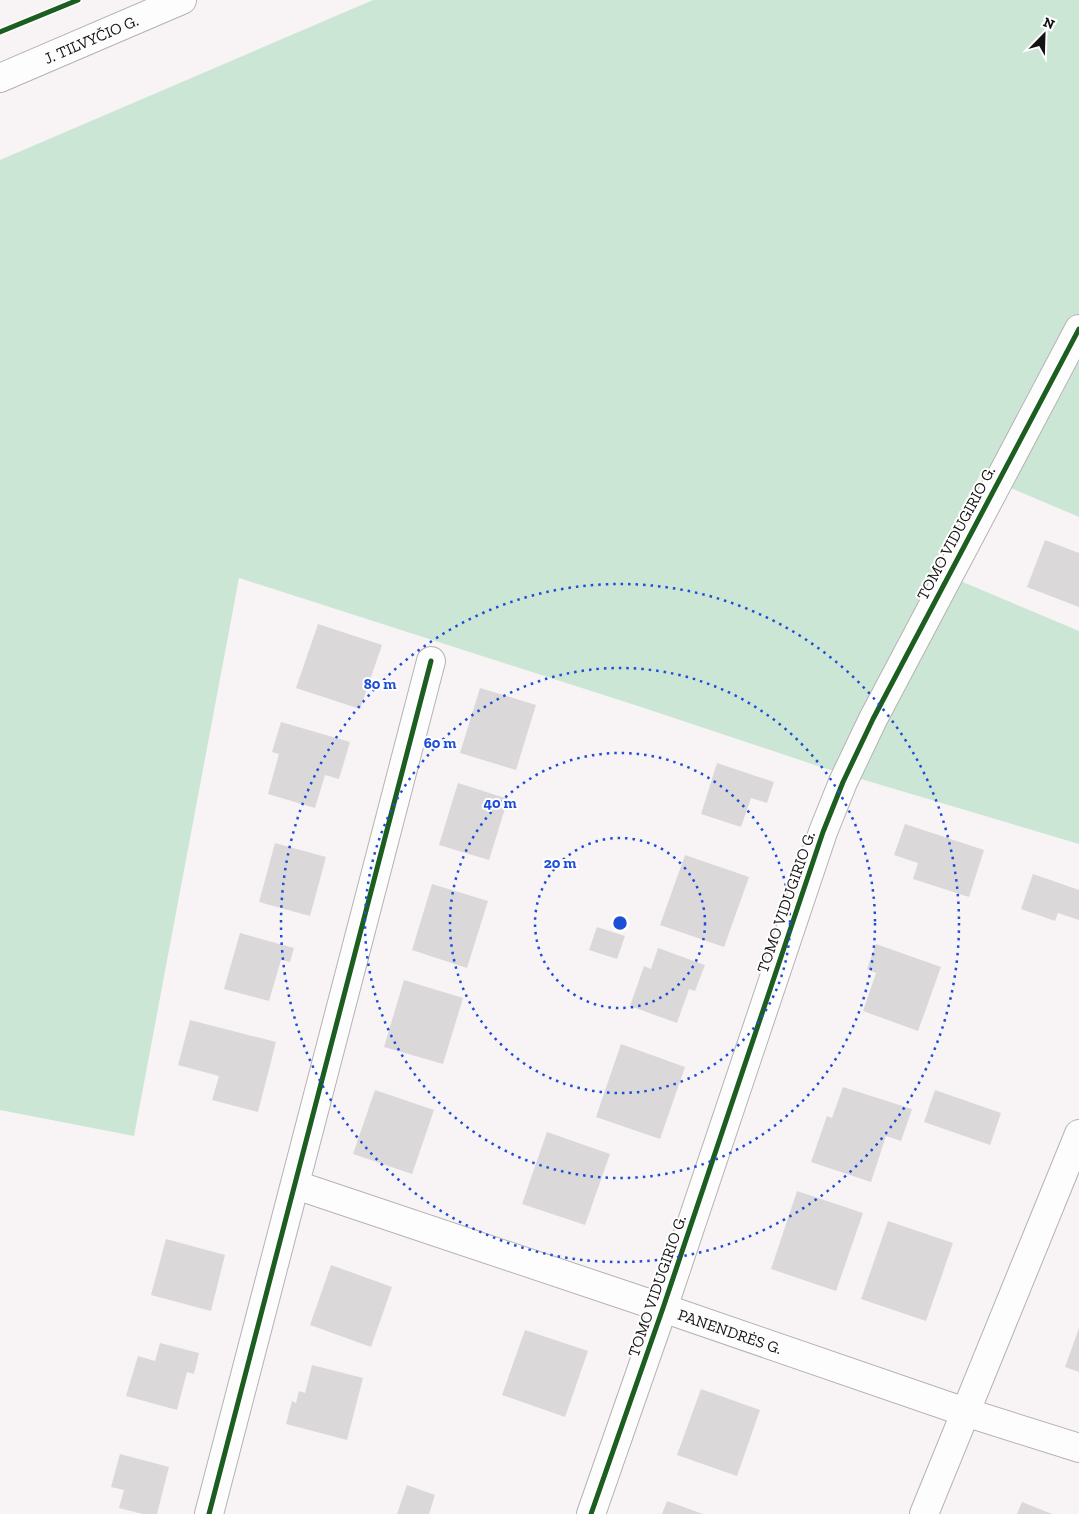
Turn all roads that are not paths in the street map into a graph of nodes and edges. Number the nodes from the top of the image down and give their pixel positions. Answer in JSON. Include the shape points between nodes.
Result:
{"nodes":[{"id":1,"x":182,"y":0,"type":"edge"},
{"id":2,"x":0,"y":78,"type":"edge"},
{"id":3,"x":1079,"y":329,"type":"edge"},
{"id":4,"x":431,"y":662,"type":"dead end"},
{"id":5,"x":1079,"y":1134,"type":"edge"},
{"id":6,"x":296,"y":1185,"type":"junction"},
{"id":7,"x":663,"y":1308,"type":"junction"},
{"id":8,"x":965,"y":1412,"type":"junction"},
{"id":9,"x":1079,"y":1448,"type":"edge"},
{"id":10,"x":209,"y":1514,"type":"edge"},
{"id":11,"x":591,"y":1514,"type":"edge"},
{"id":12,"x":924,"y":1514,"type":"edge"}],
"edges":[{"from":1,"to":2,"type":"street","name":"J. TILVYČIO G."},
{"from":3,"to":7,"type":"street","name":"TOMO VIDUGIRIO G.","via":[[873,719],[843,782],[823,832]]},
{"from":4,"to":6,"type":"street"},
{"from":5,"to":8,"type":"street"},
{"from":6,"to":7,"type":"street","name":"PANENDRĖS G."},
{"from":6,"to":10,"type":"street"},
{"from":7,"to":8,"type":"street","name":"PANENDRĖS G."},
{"from":7,"to":11,"type":"street","name":"TOMO VIDUGIRIO G."},
{"from":8,"to":9,"type":"street","name":"PANENDRĖS G."},
{"from":8,"to":12,"type":"street"}]}
